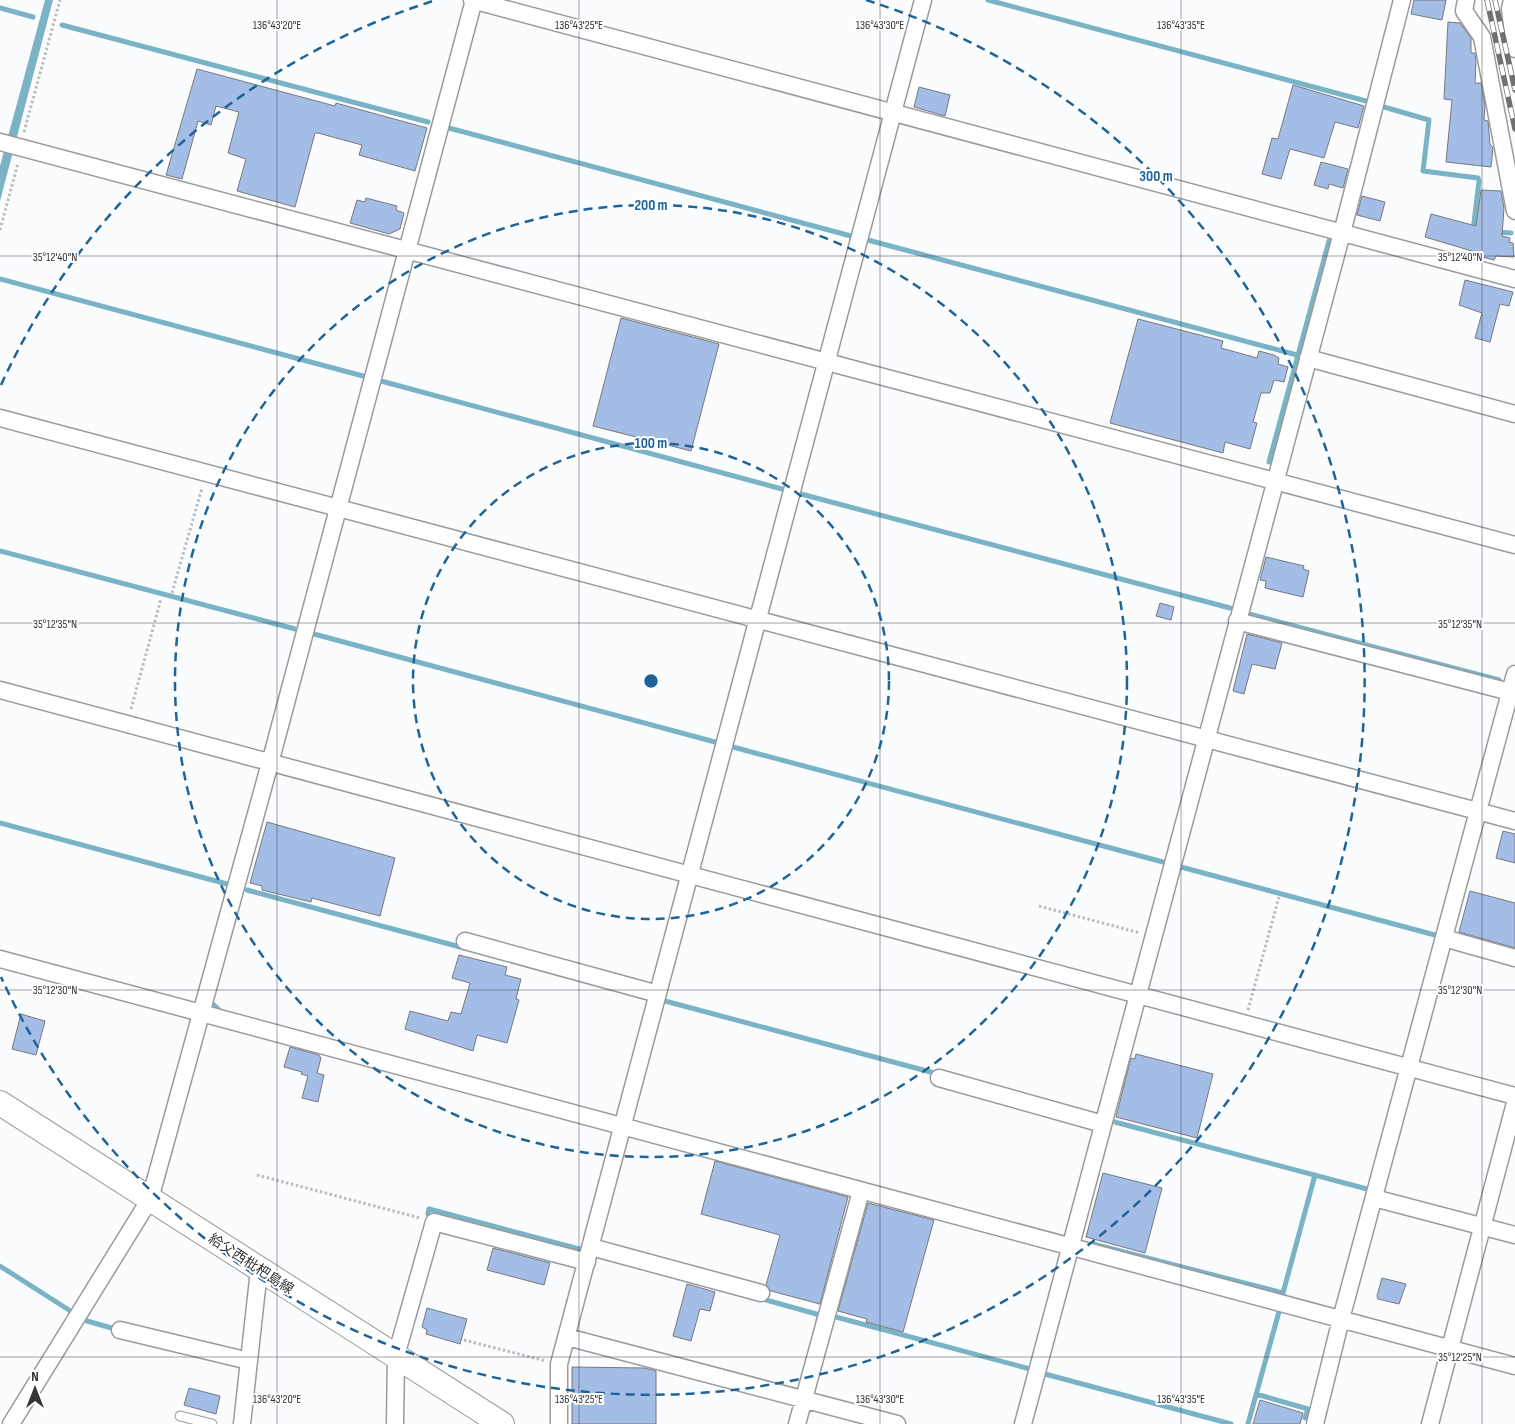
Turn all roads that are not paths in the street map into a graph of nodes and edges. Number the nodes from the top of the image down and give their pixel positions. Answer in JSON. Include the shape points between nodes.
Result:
{"nodes":[{"id":1,"x":473,"y":0,"type":"edge"},
{"id":2,"x":923,"y":0,"type":"edge"},
{"id":3,"x":1402,"y":0,"type":"edge"},
{"id":4,"x":1466,"y":0,"type":"edge"},
{"id":5,"x":1513,"y":0,"type":"edge"},
{"id":6,"x":1515,"y":49,"type":"edge"},
{"id":7,"x":893,"y":112,"type":"junction"},
{"id":8,"x":1,"y":142,"type":"edge"},
{"id":9,"x":1515,"y":211,"type":"edge"},
{"id":10,"x":1342,"y":233,"type":"junction"},
{"id":11,"x":406,"y":250,"type":"junction"},
{"id":12,"x":1515,"y":279,"type":"edge"},
{"id":13,"x":1308,"y":358,"type":"junction"},
{"id":14,"x":824,"y":361,"type":"junction"},
{"id":15,"x":1515,"y":414,"type":"edge"},
{"id":16,"x":0,"y":418,"type":"edge"},
{"id":17,"x":1275,"y":481,"type":"junction"},
{"id":18,"x":338,"y":508,"type":"junction"},
{"id":19,"x":1515,"y":545,"type":"edge"},
{"id":20,"x":759,"y":620,"type":"junction"},
{"id":21,"x":1237,"y":621,"type":"junction"},
{"id":22,"x":1515,"y":674,"type":"edge"},
{"id":23,"x":0,"y":690,"type":"edge"},
{"id":24,"x":1510,"y":692,"type":"junction"},
{"id":25,"x":1206,"y":739,"type":"junction"},
{"id":26,"x":270,"y":763,"type":"junction"},
{"id":27,"x":1478,"y":811,"type":"junction"},
{"id":28,"x":1515,"y":821,"type":"edge"},
{"id":29,"x":691,"y":874,"type":"junction"},
{"id":30,"x":1444,"y":938,"type":"junction"},
{"id":31,"x":465,"y":941,"type":"dead end"},
{"id":32,"x":1515,"y":958,"type":"edge"},
{"id":33,"x":0,"y":959,"type":"edge"},
{"id":34,"x":658,"y":994,"type":"junction"},
{"id":35,"x":1137,"y":994,"type":"junction"},
{"id":36,"x":202,"y":1013,"type":"junction"},
{"id":37,"x":1409,"y":1067,"type":"junction"},
{"id":38,"x":939,"y":1078,"type":"dead end"},
{"id":39,"x":1515,"y":1096,"type":"edge"},
{"id":40,"x":0,"y":1103,"type":"edge"},
{"id":41,"x":1515,"y":1103,"type":"edge"},
{"id":42,"x":1103,"y":1124,"type":"junction"},
{"id":43,"x":622,"y":1128,"type":"junction"},
{"id":44,"x":860,"y":1191,"type":"junction"},
{"id":45,"x":1374,"y":1198,"type":"junction"},
{"id":46,"x":150,"y":1199,"type":"junction"},
{"id":47,"x":1482,"y":1226,"type":"junction"},
{"id":48,"x":1515,"y":1235,"type":"edge"},
{"id":49,"x":1070,"y":1247,"type":"junction"},
{"id":50,"x":589,"y":1254,"type":"junction"},
{"id":51,"x":259,"y":1270,"type":"junction"},
{"id":52,"x":761,"y":1293,"type":"dead end"},
{"id":53,"x":1341,"y":1319,"type":"junction"},
{"id":54,"x":120,"y":1330,"type":"dead end"},
{"id":55,"x":567,"y":1337,"type":"junction"},
{"id":56,"x":1451,"y":1349,"type":"junction"},
{"id":57,"x":396,"y":1356,"type":"junction"},
{"id":58,"x":249,"y":1361,"type":"junction"},
{"id":59,"x":1515,"y":1366,"type":"edge"},
{"id":60,"x":805,"y":1398,"type":"junction"},
{"id":61,"x":180,"y":1416,"type":"dead end"},
{"id":62,"x":0,"y":1420,"type":"edge"},
{"id":63,"x":6,"y":1424,"type":"edge"},
{"id":64,"x":11,"y":1424,"type":"edge"},
{"id":65,"x":212,"y":1424,"type":"edge"},
{"id":66,"x":242,"y":1424,"type":"edge"},
{"id":67,"x":395,"y":1424,"type":"edge"},
{"id":68,"x":502,"y":1424,"type":"edge"},
{"id":69,"x":559,"y":1424,"type":"edge"},
{"id":70,"x":798,"y":1424,"type":"edge"},
{"id":71,"x":897,"y":1424,"type":"edge"},
{"id":72,"x":1023,"y":1424,"type":"edge"},
{"id":73,"x":1315,"y":1424,"type":"edge"},
{"id":74,"x":1430,"y":1424,"type":"edge"}],
"edges":[{"from":1,"to":7,"type":"street"},
{"from":1,"to":11,"type":"street"},
{"from":2,"to":7,"type":"street"},
{"from":3,"to":10,"type":"street"},
{"from":4,"to":9,"type":"street","via":[[1464,11],[1482,37]]},
{"from":5,"to":6,"type":"street","via":[[1510,9]]},
{"from":7,"to":10,"type":"street"},
{"from":7,"to":14,"type":"street"},
{"from":8,"to":11,"type":"street"},
{"from":10,"to":12,"type":"street"},
{"from":10,"to":13,"type":"street"},
{"from":11,"to":14,"type":"street"},
{"from":11,"to":18,"type":"street"},
{"from":13,"to":15,"type":"street"},
{"from":13,"to":17,"type":"street"},
{"from":14,"to":17,"type":"street"},
{"from":14,"to":20,"type":"street"},
{"from":16,"to":18,"type":"street"},
{"from":17,"to":19,"type":"street"},
{"from":17,"to":21,"type":"street"},
{"from":18,"to":20,"type":"street"},
{"from":18,"to":26,"type":"street"},
{"from":20,"to":25,"type":"street"},
{"from":20,"to":29,"type":"street"},
{"from":21,"to":24,"type":"street"},
{"from":21,"to":25,"type":"street"},
{"from":22,"to":24,"type":"street"},
{"from":23,"to":26,"type":"street"},
{"from":24,"to":27,"type":"street"},
{"from":25,"to":27,"type":"street"},
{"from":25,"to":35,"type":"street"},
{"from":26,"to":29,"type":"street"},
{"from":26,"to":36,"type":"street"},
{"from":27,"to":28,"type":"street"},
{"from":27,"to":30,"type":"street"},
{"from":29,"to":34,"type":"street"},
{"from":29,"to":35,"type":"street"},
{"from":30,"to":32,"type":"street"},
{"from":30,"to":37,"type":"street"},
{"from":31,"to":34,"type":"street"},
{"from":33,"to":36,"type":"street"},
{"from":34,"to":43,"type":"street"},
{"from":35,"to":37,"type":"street"},
{"from":35,"to":42,"type":"street"},
{"from":36,"to":43,"type":"street"},
{"from":36,"to":46,"type":"street"},
{"from":37,"to":39,"type":"street"},
{"from":37,"to":45,"type":"street"},
{"from":38,"to":42,"type":"street"},
{"from":40,"to":46,"type":"main road","name":"給父西枇杷島線"},
{"from":41,"to":47,"type":"street"},
{"from":42,"to":49,"type":"street"},
{"from":43,"to":44,"type":"street"},
{"from":43,"to":50,"type":"street"},
{"from":44,"to":49,"type":"street"},
{"from":44,"to":60,"type":"street"},
{"from":45,"to":47,"type":"street"},
{"from":45,"to":53,"type":"street"},
{"from":46,"to":51,"type":"main road","name":"給父西枇杷島線"},
{"from":46,"to":64,"type":"street"},
{"from":47,"to":48,"type":"street"},
{"from":47,"to":56,"type":"street"},
{"from":49,"to":53,"type":"street"},
{"from":49,"to":72,"type":"street"},
{"from":50,"to":52,"type":"street"},
{"from":50,"to":55,"type":"street"},
{"from":50,"to":57,"type":"street","via":[[434,1222]]},
{"from":51,"to":57,"type":"main road","name":"給父西枇杷島線"},
{"from":51,"to":58,"type":"street"},
{"from":53,"to":56,"type":"street"},
{"from":53,"to":73,"type":"street"},
{"from":54,"to":58,"type":"street"},
{"from":55,"to":60,"type":"street"},
{"from":55,"to":69,"type":"street","via":[[559,1364]]},
{"from":56,"to":59,"type":"street"},
{"from":56,"to":74,"type":"street"},
{"from":57,"to":67,"type":"street"},
{"from":57,"to":68,"type":"main road","name":"給父西枇杷島線"},
{"from":58,"to":66,"type":"street"},
{"from":60,"to":70,"type":"street"},
{"from":60,"to":71,"type":"street"},
{"from":61,"to":65,"type":"lane"},
{"from":62,"to":63,"type":"street"}]}
